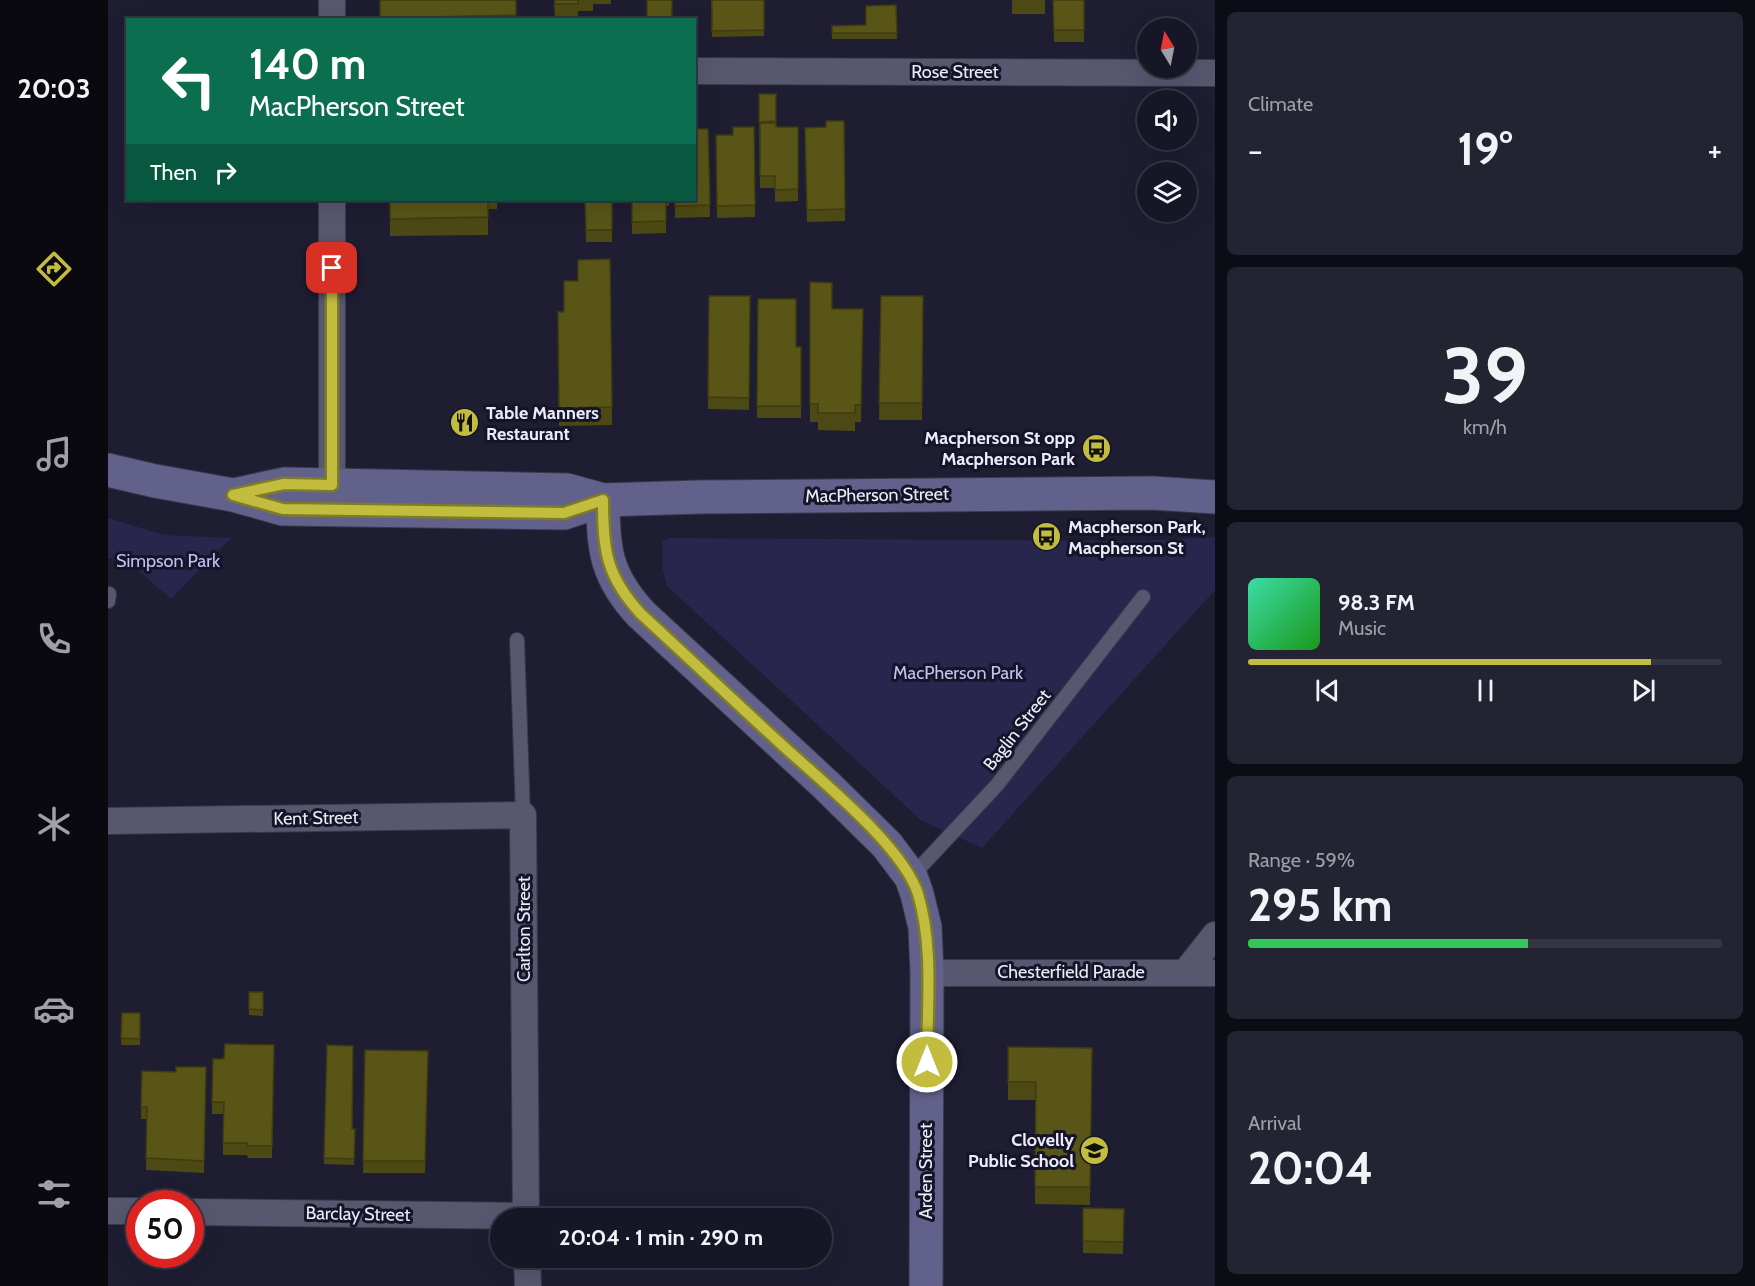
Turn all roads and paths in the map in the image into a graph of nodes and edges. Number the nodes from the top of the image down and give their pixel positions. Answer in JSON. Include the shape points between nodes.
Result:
{"nodes":[{"id":1,"x":332,"y":0,"type":"edge"},
{"id":2,"x":332,"y":18,"type":"edge"},
{"id":3,"x":696,"y":71,"type":"edge"},
{"id":4,"x":1215,"y":73,"type":"edge"},
{"id":5,"x":332,"y":201,"type":"edge"},
{"id":6,"x":108,"y":470,"type":"edge"},
{"id":7,"x":1215,"y":475,"type":"edge"},
{"id":8,"x":332,"y":485,"type":"junction"},
{"id":9,"x":1152,"y":492,"type":"junction"},
{"id":10,"x":233,"y":495,"type":"junction"},
{"id":11,"x":1215,"y":497,"type":"edge"},
{"id":12,"x":603,"y":500,"type":"junction"},
{"id":13,"x":1143,"y":597,"type":"dead end"},
{"id":14,"x":518,"y":640,"type":"dead end"},
{"id":15,"x":524,"y":815,"type":"junction"},
{"id":16,"x":108,"y":821,"type":"edge"},
{"id":17,"x":910,"y":877,"type":"junction"},
{"id":18,"x":1215,"y":935,"type":"edge"},
{"id":19,"x":927,"y":972,"type":"junction"},
{"id":20,"x":1185,"y":972,"type":"junction"},
{"id":21,"x":1215,"y":973,"type":"edge"},
{"id":22,"x":526,"y":1208,"type":"edge"},
{"id":23,"x":108,"y":1211,"type":"edge"},
{"id":24,"x":126,"y":1211,"type":"edge"},
{"id":25,"x":204,"y":1212,"type":"edge"},
{"id":26,"x":490,"y":1216,"type":"edge"},
{"id":27,"x":527,"y":1268,"type":"edge"},
{"id":28,"x":528,"y":1286,"type":"edge"},
{"id":29,"x":926,"y":1286,"type":"edge"}],
"edges":[{"from":1,"to":2,"type":"street"},
{"from":3,"to":4,"type":"street","name":"Rose Street"},
{"from":5,"to":8,"type":"street"},
{"from":6,"to":10,"type":"main road","name":"MacPherson Street"},
{"from":7,"to":9,"type":"main road","name":"MacPherson Street"},
{"from":8,"to":10,"type":"main road","name":"MacPherson Street","via":[[284,484]]},
{"from":8,"to":12,"type":"main road","name":"MacPherson Street","via":[[567,490]]},
{"from":9,"to":11,"type":"main road","name":"MacPherson Street"},
{"from":9,"to":12,"type":"main road","name":"MacPherson Street"},
{"from":10,"to":12,"type":"main road","name":"MacPherson Street","via":[[283,509],[564,513]]},
{"from":12,"to":17,"type":"main road","name":"Arden Street","via":[[603,535],[609,565],[627,598],[834,792],[887,845]]},
{"from":13,"to":17,"type":"lane","name":"Baglin Street","via":[[997,785]]},
{"from":14,"to":15,"type":"lane","name":"Carlton Street"},
{"from":15,"to":16,"type":"street","name":"Kent Street"},
{"from":15,"to":22,"type":"street","name":"Carlton Street"},
{"from":17,"to":19,"type":"main road","name":"Arden Street","via":[[925,927]]},
{"from":18,"to":20,"type":"street"},
{"from":19,"to":20,"type":"street","name":"Chesterfield Parade"},
{"from":19,"to":29,"type":"main road","name":"Arden Street"},
{"from":20,"to":21,"type":"street","name":"Chesterfield Parade"},
{"from":23,"to":24,"type":"street"},
{"from":25,"to":26,"type":"street","name":"Barclay Street"},
{"from":27,"to":28,"type":"street"}]}
